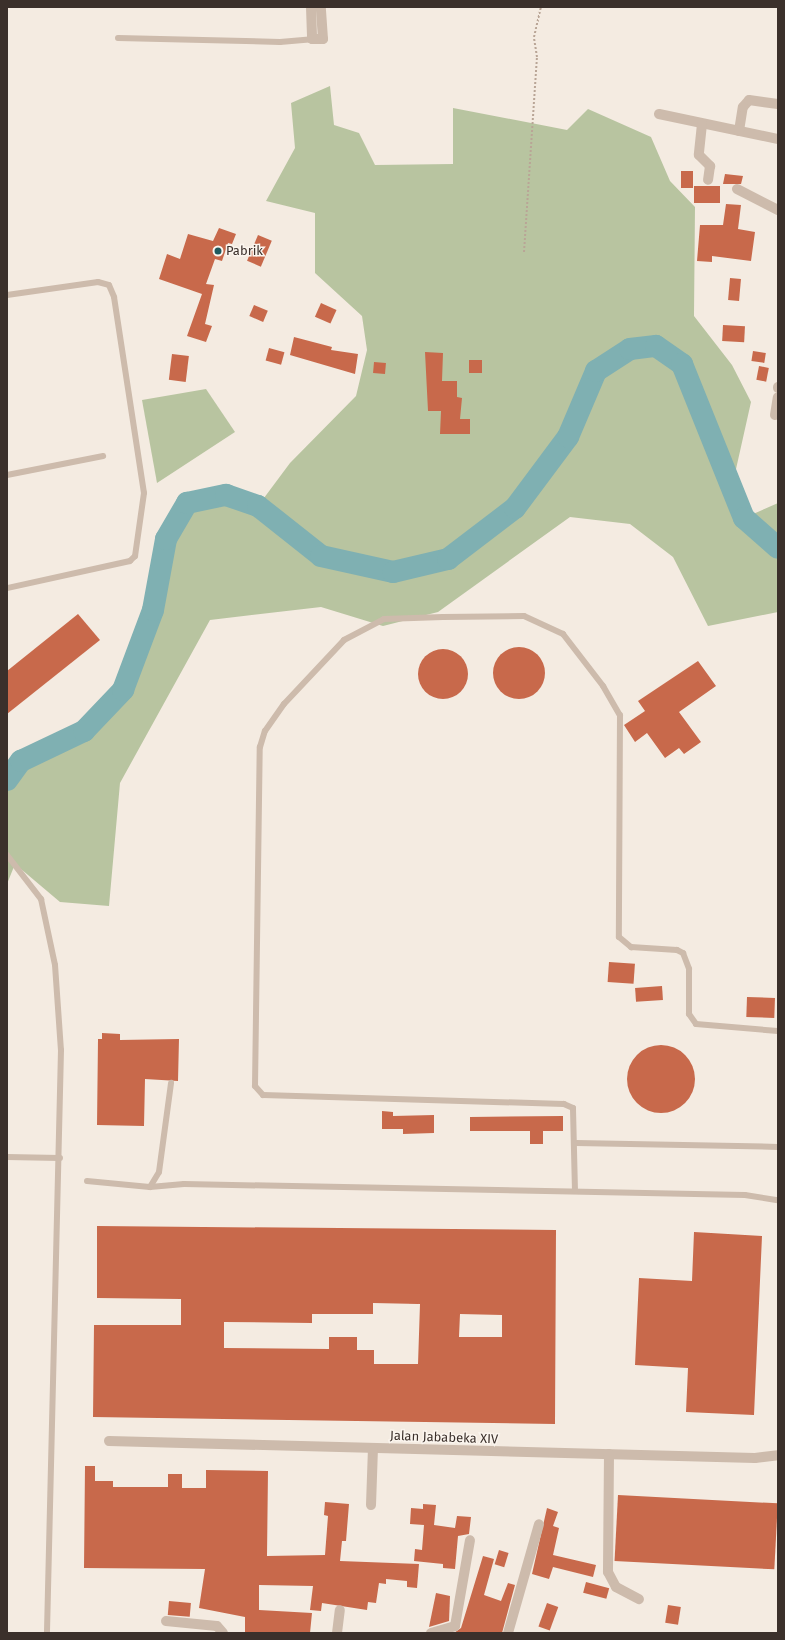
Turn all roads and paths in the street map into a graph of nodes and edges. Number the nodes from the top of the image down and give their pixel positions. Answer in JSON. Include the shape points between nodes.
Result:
{"nodes":[{"id":1,"x":311,"y":7,"type":"edge"},
{"id":2,"x":321,"y":7,"type":"edge"},
{"id":3,"x":541,"y":7,"type":"edge"},
{"id":4,"x":118,"y":38,"type":"dead end"},
{"id":5,"x":312,"y":39,"type":"junction"},
{"id":6,"x":778,"y":104,"type":"edge"},
{"id":7,"x":659,"y":114,"type":"dead end"},
{"id":8,"x":702,"y":124,"type":"junction"},
{"id":9,"x":738,"y":131,"type":"junction"},
{"id":10,"x":778,"y":139,"type":"edge"},
{"id":11,"x":708,"y":180,"type":"dead end"},
{"id":12,"x":737,"y":189,"type":"dead end"},
{"id":13,"x":778,"y":210,"type":"edge"},
{"id":14,"x":524,"y":252,"type":"dead end"},
{"id":15,"x":7,"y":295,"type":"edge"},
{"id":16,"x":778,"y":396,"type":"edge"},
{"id":17,"x":775,"y":415,"type":"dead end"},
{"id":18,"x":103,"y":456,"type":"dead end"},
{"id":19,"x":7,"y":475,"type":"edge"},
{"id":20,"x":7,"y":588,"type":"edge"},
{"id":21,"x":7,"y":855,"type":"edge"},
{"id":22,"x":778,"y":1031,"type":"edge"},
{"id":23,"x":172,"y":1083,"type":"dead end"},
{"id":24,"x":576,"y":1143,"type":"junction"},
{"id":25,"x":778,"y":1147,"type":"edge"},
{"id":26,"x":7,"y":1157,"type":"edge"},
{"id":27,"x":60,"y":1158,"type":"junction"},
{"id":28,"x":87,"y":1181,"type":"dead end"},
{"id":29,"x":150,"y":1187,"type":"junction"},
{"id":30,"x":575,"y":1191,"type":"junction"},
{"id":31,"x":778,"y":1200,"type":"edge"},
{"id":32,"x":110,"y":1441,"type":"dead end"},
{"id":33,"x":373,"y":1449,"type":"junction"},
{"id":34,"x":609,"y":1454,"type":"junction"},
{"id":35,"x":778,"y":1455,"type":"edge"},
{"id":36,"x":371,"y":1505,"type":"dead end"},
{"id":37,"x":539,"y":1524,"type":"dead end"},
{"id":38,"x":470,"y":1540,"type":"dead end"},
{"id":39,"x":639,"y":1599,"type":"dead end"},
{"id":40,"x":340,"y":1610,"type":"dead end"},
{"id":41,"x":166,"y":1622,"type":"dead end"},
{"id":42,"x":47,"y":1633,"type":"edge"},
{"id":43,"x":223,"y":1633,"type":"edge"},
{"id":44,"x":337,"y":1633,"type":"edge"},
{"id":45,"x":431,"y":1633,"type":"edge"},
{"id":46,"x":508,"y":1633,"type":"edge"}],
"edges":[{"from":1,"to":5,"type":"street"},
{"from":2,"to":5,"type":"street","via":[[323,39]]},
{"from":3,"to":14,"type":"path","via":[[534,37],[537,57]]},
{"from":4,"to":5,"type":"lane","via":[[280,42]]},
{"from":6,"to":9,"type":"street","via":[[749,100],[743,107]]},
{"from":7,"to":8,"type":"street"},
{"from":8,"to":9,"type":"street"},
{"from":8,"to":11,"type":"street","via":[[699,155],[710,166]]},
{"from":9,"to":10,"type":"street"},
{"from":12,"to":13,"type":"street"},
{"from":15,"to":20,"type":"lane","via":[[98,282],[109,285],[114,297],[144,493],[135,556],[130,561]]},
{"from":16,"to":17,"type":"street"},
{"from":18,"to":19,"type":"lane"},
{"from":21,"to":27,"type":"lane","via":[[41,899],[55,965],[61,1050]]},
{"from":22,"to":24,"type":"lane","via":[[696,1024],[689,1014],[690,969],[683,954],[677,950],[631,947],[619,937],[620,715],[603,686],[563,634],[524,616],[465,616],[384,619],[350,637],[319,663],[284,704],[265,731],[260,747],[255,1086],[263,1095],[564,1104],[574,1108]]},
{"from":23,"to":29,"type":"lane","via":[[159,1172]]},
{"from":24,"to":25,"type":"lane"},
{"from":24,"to":30,"type":"lane"},
{"from":26,"to":27,"type":"lane"},
{"from":27,"to":42,"type":"lane"},
{"from":28,"to":29,"type":"lane"},
{"from":29,"to":30,"type":"lane","via":[[184,1184]]},
{"from":30,"to":31,"type":"lane","via":[[745,1195]]},
{"from":32,"to":33,"type":"street","name":"Jalan Jababeka XIV"},
{"from":33,"to":34,"type":"street","name":"Jalan Jababeka XIV"},
{"from":33,"to":36,"type":"street"},
{"from":34,"to":35,"type":"street","name":"Jalan Jababeka XIV","via":[[755,1458]]},
{"from":34,"to":39,"type":"street","via":[[608,1572],[616,1587]]},
{"from":37,"to":46,"type":"street"},
{"from":38,"to":45,"type":"street","via":[[455,1626]]},
{"from":40,"to":44,"type":"street"},
{"from":41,"to":43,"type":"street","via":[[218,1626]]}]}
